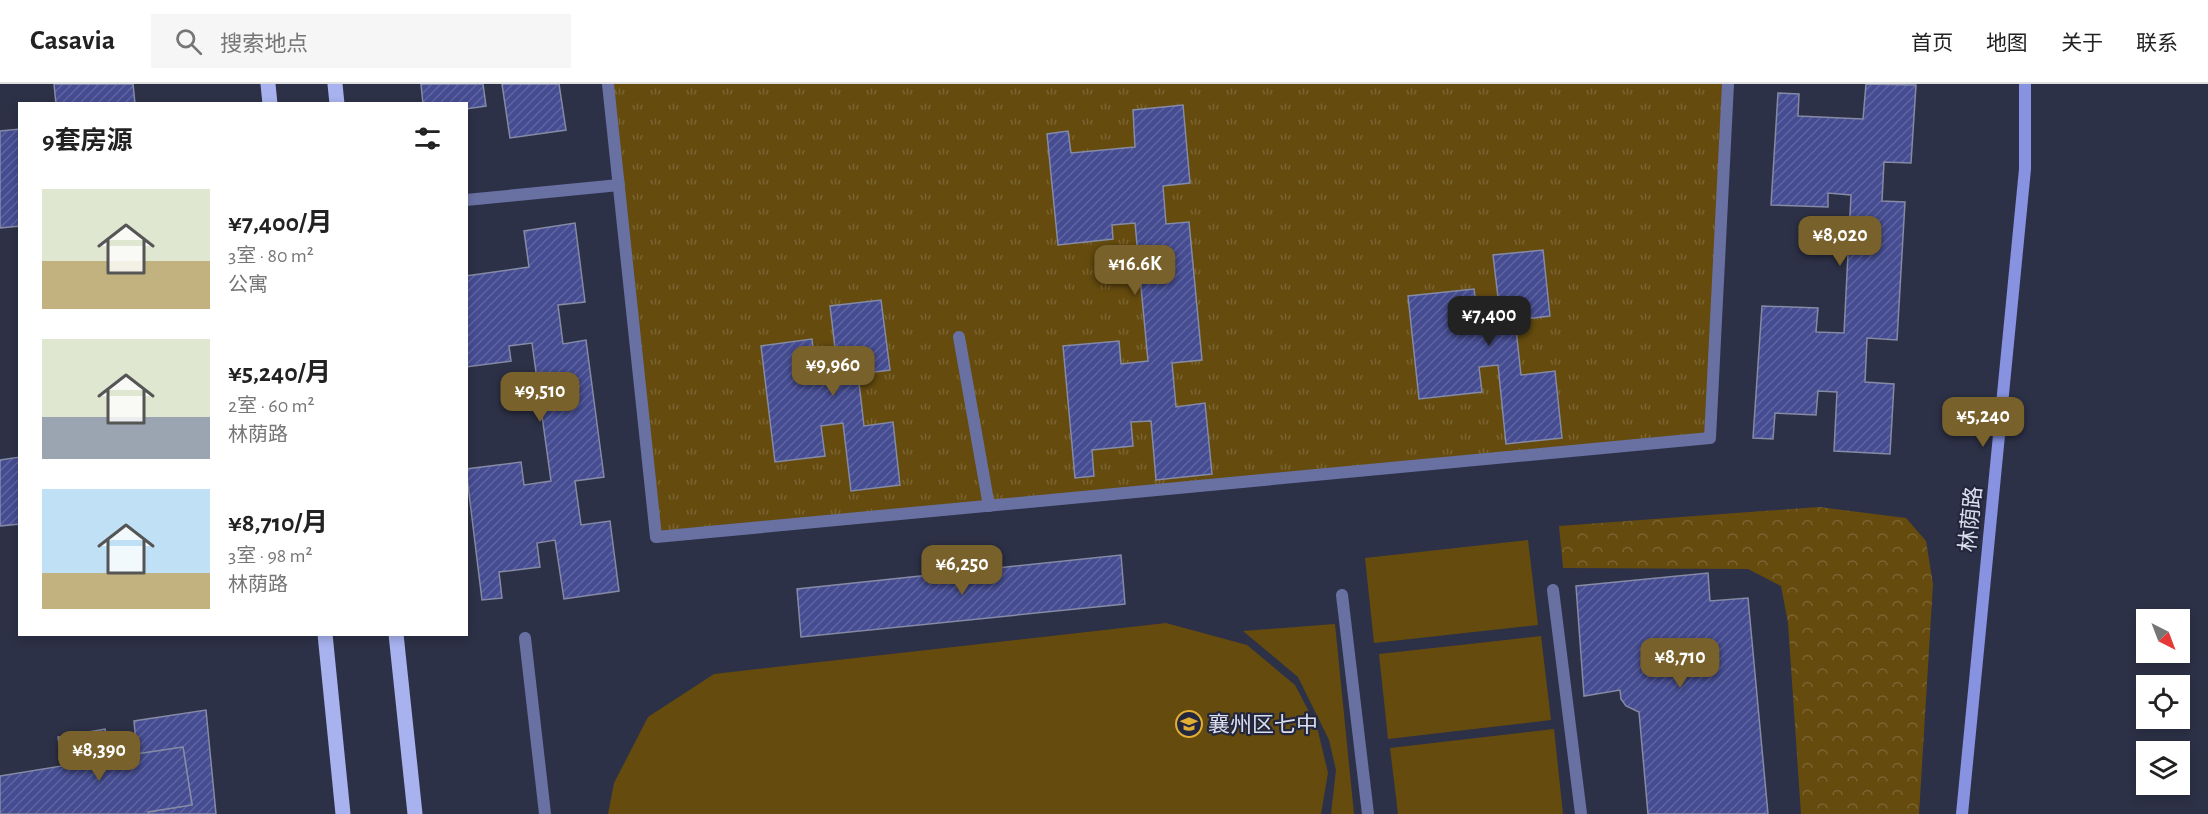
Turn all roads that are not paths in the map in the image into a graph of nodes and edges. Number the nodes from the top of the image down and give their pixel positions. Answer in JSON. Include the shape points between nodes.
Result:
{"nodes":[{"id":1,"x":268,"y":84,"type":"edge"},
{"id":2,"x":335,"y":84,"type":"edge"},
{"id":3,"x":608,"y":84,"type":"edge"},
{"id":4,"x":1728,"y":84,"type":"edge"},
{"id":5,"x":2025,"y":84,"type":"edge"},
{"id":6,"x":270,"y":102,"type":"edge"},
{"id":7,"x":337,"y":102,"type":"edge"},
{"id":8,"x":619,"y":185,"type":"junction"},
{"id":9,"x":468,"y":200,"type":"edge"},
{"id":10,"x":959,"y":337,"type":"dead end"},
{"id":11,"x":989,"y":506,"type":"junction"},
{"id":12,"x":1553,"y":590,"type":"dead end"},
{"id":13,"x":1342,"y":595,"type":"dead end"},
{"id":14,"x":325,"y":636,"type":"edge"},
{"id":15,"x":396,"y":636,"type":"edge"},
{"id":16,"x":525,"y":638,"type":"dead end"},
{"id":17,"x":343,"y":814,"type":"edge"},
{"id":18,"x":415,"y":814,"type":"edge"},
{"id":19,"x":545,"y":814,"type":"edge"},
{"id":20,"x":1368,"y":814,"type":"edge"},
{"id":21,"x":1581,"y":814,"type":"edge"},
{"id":22,"x":1962,"y":814,"type":"edge"}],
"edges":[{"from":1,"to":6,"type":"main road"},
{"from":2,"to":7,"type":"main road"},
{"from":3,"to":8,"type":"lane"},
{"from":4,"to":11,"type":"lane","via":[[1710,438]]},
{"from":5,"to":22,"type":"street","name":"林荫路","via":[[2025,169]]},
{"from":8,"to":9,"type":"lane"},
{"from":8,"to":11,"type":"lane","via":[[656,537]]},
{"from":10,"to":11,"type":"lane"},
{"from":12,"to":21,"type":"lane"},
{"from":13,"to":20,"type":"lane"},
{"from":14,"to":17,"type":"main road"},
{"from":15,"to":18,"type":"main road"},
{"from":16,"to":19,"type":"lane"}]}
